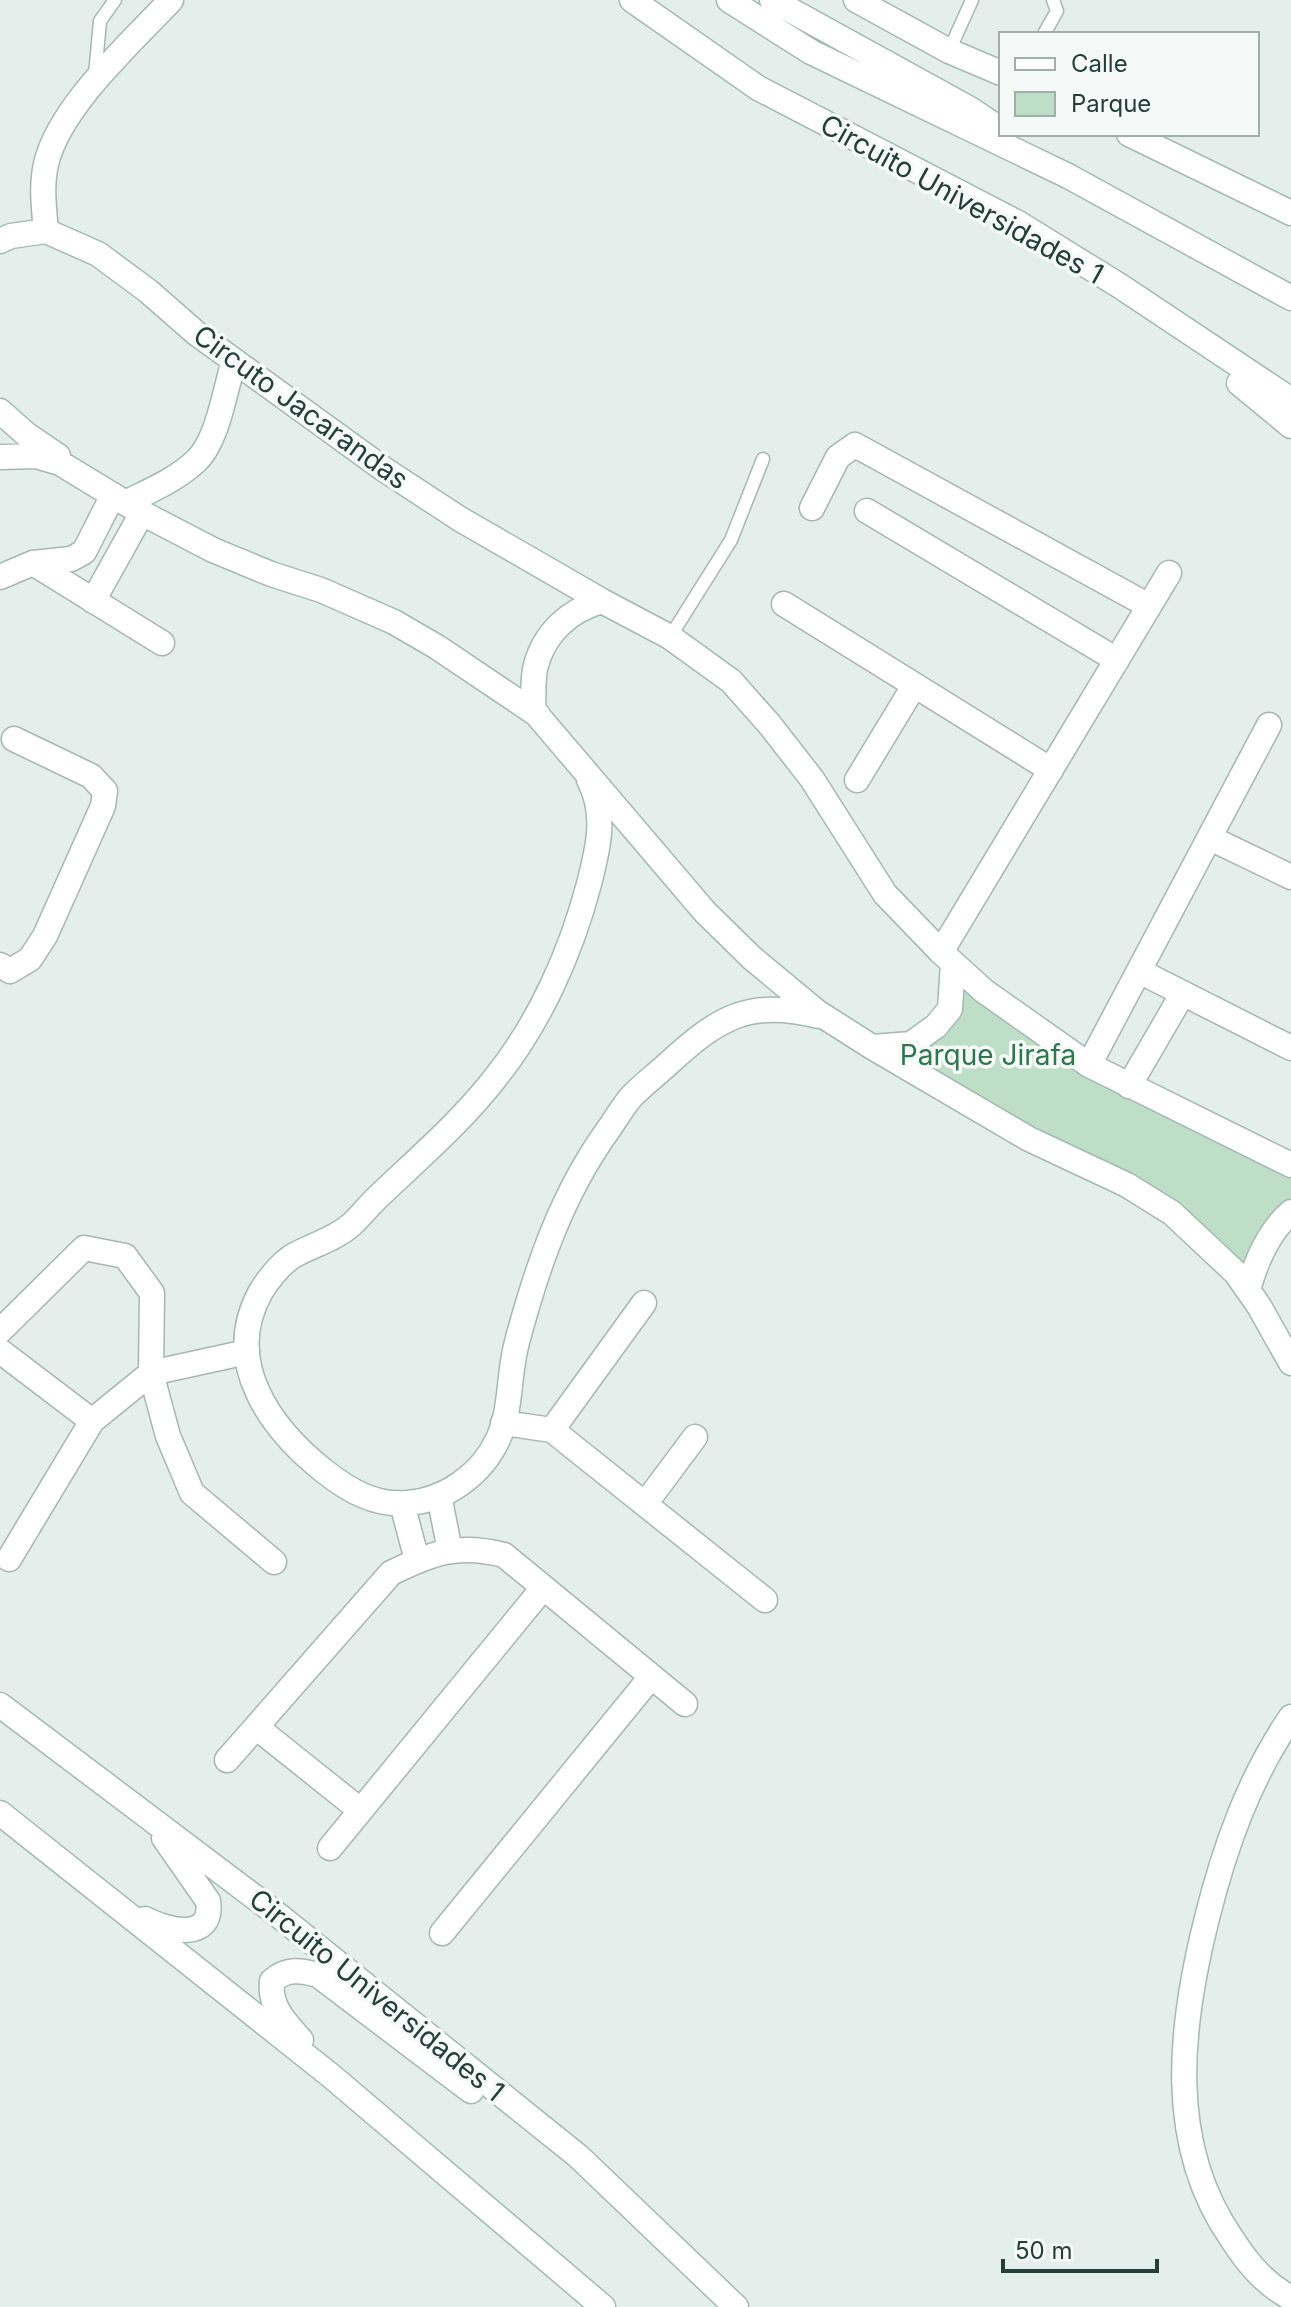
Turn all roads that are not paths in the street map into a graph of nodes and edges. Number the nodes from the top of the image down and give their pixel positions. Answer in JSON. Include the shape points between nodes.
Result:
{"nodes":[{"id":1,"x":115,"y":0,"type":"edge"},
{"id":2,"x":171,"y":0,"type":"edge"},
{"id":3,"x":632,"y":0,"type":"edge"},
{"id":4,"x":729,"y":0,"type":"edge"},
{"id":5,"x":772,"y":0,"type":"edge"},
{"id":6,"x":856,"y":0,"type":"edge"},
{"id":7,"x":972,"y":0,"type":"edge"},
{"id":8,"x":1053,"y":0,"type":"edge"},
{"id":9,"x":1045,"y":32,"type":"edge"},
{"id":10,"x":949,"y":51,"type":"junction"},
{"id":11,"x":999,"y":72,"type":"edge"},
{"id":12,"x":95,"y":82,"type":"junction"},
{"id":13,"x":999,"y":129,"type":"edge"},
{"id":14,"x":1009,"y":136,"type":"edge"},
{"id":15,"x":1133,"y":136,"type":"edge"},
{"id":16,"x":1068,"y":176,"type":"junction"},
{"id":17,"x":1291,"y":213,"type":"edge"},
{"id":18,"x":46,"y":231,"type":"junction"},
{"id":19,"x":0,"y":241,"type":"edge"},
{"id":20,"x":1120,"y":286,"type":"junction"},
{"id":21,"x":1291,"y":298,"type":"edge"},
{"id":22,"x":234,"y":361,"type":"junction"},
{"id":23,"x":1291,"y":400,"type":"edge"},
{"id":24,"x":0,"y":411,"type":"edge"},
{"id":25,"x":1291,"y":426,"type":"edge"},
{"id":26,"x":0,"y":457,"type":"edge"},
{"id":27,"x":763,"y":459,"type":"dead end"},
{"id":28,"x":77,"y":472,"type":"junction"},
{"id":29,"x":127,"y":504,"type":"junction"},
{"id":30,"x":812,"y":508,"type":"dead end"},
{"id":31,"x":867,"y":511,"type":"dead end"},
{"id":32,"x":33,"y":563,"type":"junction"},
{"id":33,"x":1169,"y":573,"type":"dead end"},
{"id":34,"x":0,"y":577,"type":"edge"},
{"id":35,"x":93,"y":601,"type":"junction"},
{"id":36,"x":602,"y":601,"type":"junction"},
{"id":37,"x":784,"y":604,"type":"dead end"},
{"id":38,"x":1149,"y":606,"type":"junction"},
{"id":39,"x":670,"y":637,"type":"junction"},
{"id":40,"x":162,"y":643,"type":"dead end"},
{"id":41,"x":1117,"y":660,"type":"junction"},
{"id":42,"x":914,"y":686,"type":"junction"},
{"id":43,"x":538,"y":715,"type":"junction"},
{"id":44,"x":1269,"y":725,"type":"dead end"},
{"id":45,"x":14,"y":739,"type":"dead end"},
{"id":46,"x":582,"y":767,"type":"junction"},
{"id":47,"x":1051,"y":770,"type":"junction"},
{"id":48,"x":857,"y":780,"type":"dead end"},
{"id":49,"x":1210,"y":838,"type":"junction"},
{"id":50,"x":1291,"y":877,"type":"edge"},
{"id":51,"x":947,"y":958,"type":"junction"},
{"id":52,"x":0,"y":965,"type":"edge"},
{"id":53,"x":1139,"y":971,"type":"junction"},
{"id":54,"x":1183,"y":993,"type":"junction"},
{"id":55,"x":829,"y":1020,"type":"junction"},
{"id":56,"x":872,"y":1047,"type":"junction"},
{"id":57,"x":1291,"y":1048,"type":"edge"},
{"id":58,"x":1089,"y":1065,"type":"junction"},
{"id":59,"x":1129,"y":1086,"type":"junction"},
{"id":60,"x":1291,"y":1165,"type":"edge"},
{"id":61,"x":1291,"y":1212,"type":"edge"},
{"id":62,"x":1248,"y":1290,"type":"junction"},
{"id":63,"x":644,"y":1303,"type":"dead end"},
{"id":64,"x":0,"y":1331,"type":"edge"},
{"id":65,"x":0,"y":1351,"type":"edge"},
{"id":66,"x":247,"y":1352,"type":"junction"},
{"id":67,"x":1291,"y":1363,"type":"edge"},
{"id":68,"x":151,"y":1373,"type":"junction"},
{"id":69,"x":92,"y":1421,"type":"junction"},
{"id":70,"x":503,"y":1423,"type":"junction"},
{"id":71,"x":552,"y":1430,"type":"junction"},
{"id":72,"x":695,"y":1437,"type":"dead end"},
{"id":73,"x":439,"y":1495,"type":"junction"},
{"id":74,"x":402,"y":1504,"type":"junction"},
{"id":75,"x":645,"y":1504,"type":"junction"},
{"id":76,"x":450,"y":1551,"type":"junction"},
{"id":77,"x":9,"y":1559,"type":"dead end"},
{"id":78,"x":417,"y":1560,"type":"junction"},
{"id":79,"x":274,"y":1562,"type":"dead end"},
{"id":80,"x":543,"y":1588,"type":"junction"},
{"id":81,"x":765,"y":1600,"type":"dead end"},
{"id":82,"x":651,"y":1677,"type":"junction"},
{"id":83,"x":685,"y":1704,"type":"dead end"},
{"id":84,"x":0,"y":1705,"type":"edge"},
{"id":85,"x":1291,"y":1717,"type":"edge"},
{"id":86,"x":256,"y":1727,"type":"junction"},
{"id":87,"x":227,"y":1760,"type":"dead end"},
{"id":88,"x":360,"y":1810,"type":"junction"},
{"id":89,"x":0,"y":1813,"type":"edge"},
{"id":90,"x":148,"y":1816,"type":"junction"},
{"id":91,"x":330,"y":1848,"type":"dead end"},
{"id":92,"x":92,"y":1886,"type":"junction"},
{"id":93,"x":442,"y":1933,"type":"dead end"},
{"id":94,"x":330,"y":2075,"type":"junction"},
{"id":95,"x":578,"y":2156,"type":"junction"},
{"id":96,"x":1291,"y":2298,"type":"edge"},
{"id":97,"x":603,"y":2307,"type":"edge"},
{"id":98,"x":736,"y":2307,"type":"edge"}],
"edges":[{"from":1,"to":12,"type":"lane","via":[[100,21]]},
{"from":2,"to":12,"type":"street"},
{"from":3,"to":20,"type":"street","name":"Circuito Universidades 1","via":[[758,88],[1018,223]]},
{"from":4,"to":16,"type":"street","name":"Circuito Universidades 1","via":[[811,52]]},
{"from":5,"to":13,"type":"street"},
{"from":6,"to":10,"type":"street"},
{"from":7,"to":10,"type":"lane"},
{"from":8,"to":9,"type":"lane","via":[[1057,11]]},
{"from":10,"to":11,"type":"street"},
{"from":12,"to":18,"type":"street","via":[[56,133],[45,165]]},
{"from":14,"to":16,"type":"street"},
{"from":15,"to":17,"type":"street"},
{"from":16,"to":21,"type":"street","name":"Circuito Universidades 1"},
{"from":18,"to":19,"type":"street"},
{"from":18,"to":22,"type":"street","name":"Circuto Jacarandas","via":[[98,254]]},
{"from":20,"to":23,"type":"street","name":"Circuito Universidades 1"},
{"from":20,"to":25,"type":"street"},
{"from":22,"to":29,"type":"street","via":[[216,425],[198,459]]},
{"from":22,"to":36,"type":"street","name":"Circuto Jacarandas","via":[[460,519]]},
{"from":24,"to":28,"type":"street"},
{"from":26,"to":28,"type":"street","via":[[36,456]]},
{"from":27,"to":39,"type":"lane","via":[[731,540]]},
{"from":28,"to":29,"type":"street"},
{"from":29,"to":32,"type":"street","via":[[84,552],[71,559]]},
{"from":29,"to":35,"type":"street"},
{"from":29,"to":43,"type":"street","via":[[213,550],[394,622]]},
{"from":30,"to":38,"type":"street","via":[[838,457],[855,445]]},
{"from":31,"to":41,"type":"street"},
{"from":32,"to":34,"type":"street"},
{"from":32,"to":35,"type":"street"},
{"from":33,"to":38,"type":"street"},
{"from":35,"to":40,"type":"street"},
{"from":36,"to":39,"type":"street","name":"Circuto Jacarandas"},
{"from":36,"to":43,"type":"street","via":[[582,606],[554,628],[535,665],[533,710]]},
{"from":37,"to":42,"type":"street"},
{"from":38,"to":41,"type":"street"},
{"from":39,"to":51,"type":"street","name":"Circuto Jacarandas","via":[[731,681],[770,725],[812,779],[885,894]]},
{"from":41,"to":47,"type":"street"},
{"from":42,"to":47,"type":"street"},
{"from":42,"to":48,"type":"street"},
{"from":43,"to":46,"type":"street"},
{"from":44,"to":49,"type":"street"},
{"from":45,"to":52,"type":"street","via":[[91,776],[105,791],[45,936],[30,959],[10,971]]},
{"from":46,"to":55,"type":"street","via":[[705,912]]},
{"from":46,"to":66,"type":"street","via":[[598,806],[597,855],[571,946],[519,1046],[472,1106],[350,1226],[290,1257],[270,1279],[253,1310]]},
{"from":47,"to":51,"type":"street"},
{"from":49,"to":50,"type":"street"},
{"from":49,"to":53,"type":"street"},
{"from":51,"to":56,"type":"street","via":[[950,1009],[936,1026],[911,1044]]},
{"from":51,"to":58,"type":"street","name":"Circuto Jacarandas","via":[[984,991]]},
{"from":53,"to":54,"type":"street"},
{"from":53,"to":58,"type":"street"},
{"from":54,"to":57,"type":"street"},
{"from":54,"to":59,"type":"street"},
{"from":55,"to":56,"type":"street"},
{"from":55,"to":70,"type":"street","via":[[785,1009],[731,1017],[697,1038],[629,1099],[578,1176],[553,1228],[516,1345]]},
{"from":56,"to":62,"type":"street","via":[[1029,1139],[1127,1185],[1172,1213]]},
{"from":58,"to":59,"type":"street","name":"Circuto Jacarandas"},
{"from":59,"to":60,"type":"street","name":"Circuto Jacarandas"},
{"from":61,"to":62,"type":"street","via":[[1258,1257]]},
{"from":62,"to":67,"type":"street"},
{"from":63,"to":71,"type":"street"},
{"from":64,"to":68,"type":"street","via":[[84,1248],[125,1256],[152,1293]]},
{"from":65,"to":69,"type":"street"},
{"from":66,"to":68,"type":"street"},
{"from":66,"to":74,"type":"street","via":[[264,1406],[300,1453],[358,1495]]},
{"from":68,"to":69,"type":"street"},
{"from":68,"to":79,"type":"street","via":[[168,1436],[192,1493]]},
{"from":69,"to":77,"type":"street"},
{"from":70,"to":71,"type":"street"},
{"from":70,"to":73,"type":"street","via":[[480,1466]]},
{"from":71,"to":75,"type":"street"},
{"from":72,"to":75,"type":"street"},
{"from":73,"to":74,"type":"street"},
{"from":73,"to":76,"type":"street"},
{"from":74,"to":78,"type":"street"},
{"from":75,"to":81,"type":"street"},
{"from":76,"to":78,"type":"street"},
{"from":76,"to":80,"type":"street","via":[[477,1548],[504,1555]]},
{"from":78,"to":86,"type":"street","via":[[391,1573]]},
{"from":80,"to":82,"type":"street"},
{"from":80,"to":88,"type":"street"},
{"from":82,"to":83,"type":"street"},
{"from":82,"to":93,"type":"street"},
{"from":84,"to":90,"type":"street","name":"Circuito Universidades 1"},
{"from":85,"to":96,"type":"street","via":[[1247,1792],[1221,1863],[1191,1989],[1183,2075],[1196,2168],[1213,2208],[1254,2271]]},
{"from":86,"to":87,"type":"street"},
{"from":86,"to":88,"type":"street"},
{"from":88,"to":91,"type":"street"},
{"from":89,"to":92,"type":"street"},
{"from":90,"to":92,"type":"street","via":[[208,1901],[207,1920],[189,1930],[168,1929]]},
{"from":90,"to":95,"type":"street","name":"Circuito Universidades 1"},
{"from":92,"to":94,"type":"street"},
{"from":94,"to":95,"type":"street","via":[[275,2007],[272,1981],[281,1973],[318,1975],[536,2139]]},
{"from":94,"to":97,"type":"street"},
{"from":95,"to":98,"type":"street","name":"Circuito Universidades 1"}]}
